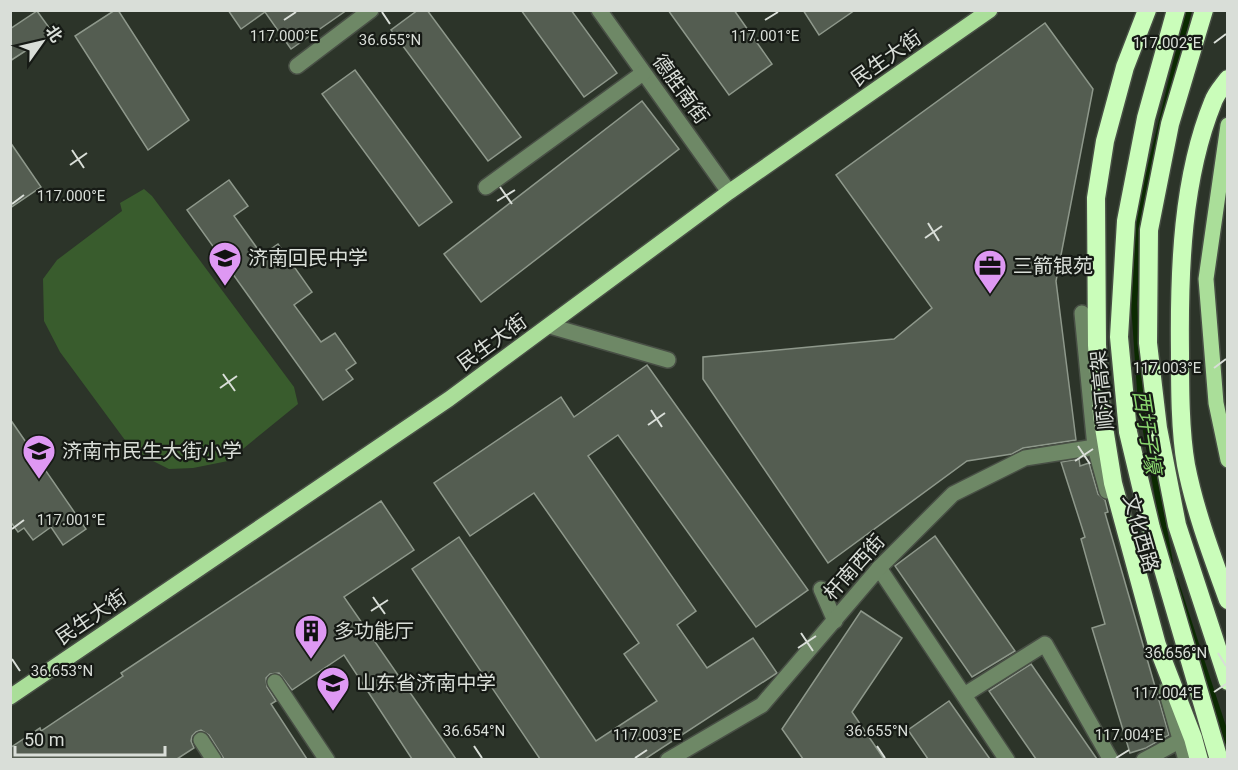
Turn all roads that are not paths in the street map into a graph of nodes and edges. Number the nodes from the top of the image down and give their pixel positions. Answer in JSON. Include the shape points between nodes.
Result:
{"nodes":[{"id":1,"x":371,"y":10,"type":"edge"},
{"id":2,"x":598,"y":10,"type":"edge"},
{"id":3,"x":990,"y":10,"type":"edge"},
{"id":4,"x":1147,"y":10,"type":"edge"},
{"id":5,"x":1176,"y":10,"type":"edge"},
{"id":6,"x":1204,"y":10,"type":"edge"},
{"id":7,"x":297,"y":66,"type":"dead end"},
{"id":8,"x":643,"y":73,"type":"junction"},
{"id":9,"x":1227,"y":79,"type":"edge"},
{"id":10,"x":1227,"y":125,"type":"edge"},
{"id":11,"x":486,"y":187,"type":"dead end"},
{"id":12,"x":729,"y":192,"type":"junction"},
{"id":13,"x":1082,"y":314,"type":"dead end"},
{"id":14,"x":550,"y":326,"type":"junction"},
{"id":15,"x":668,"y":360,"type":"dead end"},
{"id":16,"x":1095,"y":447,"type":"junction"},
{"id":17,"x":1227,"y":459,"type":"edge"},
{"id":18,"x":879,"y":568,"type":"junction"},
{"id":19,"x":821,"y":589,"type":"dead end"},
{"id":20,"x":1227,"y":600,"type":"edge"},
{"id":21,"x":835,"y":621,"type":"junction"},
{"id":22,"x":1227,"y":681,"type":"edge"},
{"id":23,"x":275,"y":682,"type":"dead end"},
{"id":24,"x":964,"y":695,"type":"junction"},
{"id":25,"x":10,"y":698,"type":"edge"},
{"id":26,"x":201,"y":740,"type":"dead end"},
{"id":27,"x":1182,"y":740,"type":"junction"},
{"id":28,"x":214,"y":759,"type":"edge"},
{"id":29,"x":327,"y":759,"type":"edge"},
{"id":30,"x":668,"y":759,"type":"edge"},
{"id":31,"x":1007,"y":759,"type":"edge"},
{"id":32,"x":1111,"y":759,"type":"edge"},
{"id":33,"x":1144,"y":759,"type":"edge"},
{"id":34,"x":1186,"y":759,"type":"edge"},
{"id":35,"x":1198,"y":759,"type":"edge"},
{"id":36,"x":1219,"y":759,"type":"edge"}],
"edges":[{"from":1,"to":7,"type":"street"},
{"from":2,"to":8,"type":"street","name":"德胜南街"},
{"from":3,"to":12,"type":"main road","name":"民生大街"},
{"from":4,"to":35,"type":"highway","via":[[1125,67],[1105,141],[1096,198],[1097,345],[1102,415],[1113,483],[1157,645]]},
{"from":5,"to":36,"type":"highway","name":"顺河高架","via":[[1146,118],[1126,221],[1119,337],[1128,432],[1151,528]]},
{"from":6,"to":22,"type":"highway","via":[[1170,124],[1149,230],[1148,343],[1158,428],[1177,525]]},
{"from":8,"to":11,"type":"street"},
{"from":8,"to":12,"type":"street","name":"德胜南街"},
{"from":9,"to":20,"type":"highway","via":[[1214,100],[1196,157],[1183,236],[1180,390],[1186,464]]},
{"from":10,"to":17,"type":"main road","via":[[1206,279],[1216,403]]},
{"from":12,"to":14,"type":"main road","name":"民生大街"},
{"from":13,"to":16,"type":"street","name":"文化西路"},
{"from":14,"to":15,"type":"street"},
{"from":14,"to":25,"type":"main road","name":"民生大街"},
{"from":16,"to":18,"type":"street","name":"杆南西街","via":[[1025,458],[953,494]]},
{"from":16,"to":27,"type":"street","name":"文化西路"},
{"from":18,"to":21,"type":"street","name":"杆南西街"},
{"from":18,"to":24,"type":"street"},
{"from":19,"to":21,"type":"street"},
{"from":21,"to":30,"type":"street","name":"杆南西街","via":[[762,705]]},
{"from":23,"to":29,"type":"street"},
{"from":24,"to":31,"type":"street"},
{"from":24,"to":32,"type":"street","via":[[1045,644]]},
{"from":26,"to":28,"type":"street"},
{"from":27,"to":33,"type":"street"},
{"from":27,"to":34,"type":"street","name":"文化西路"}]}
